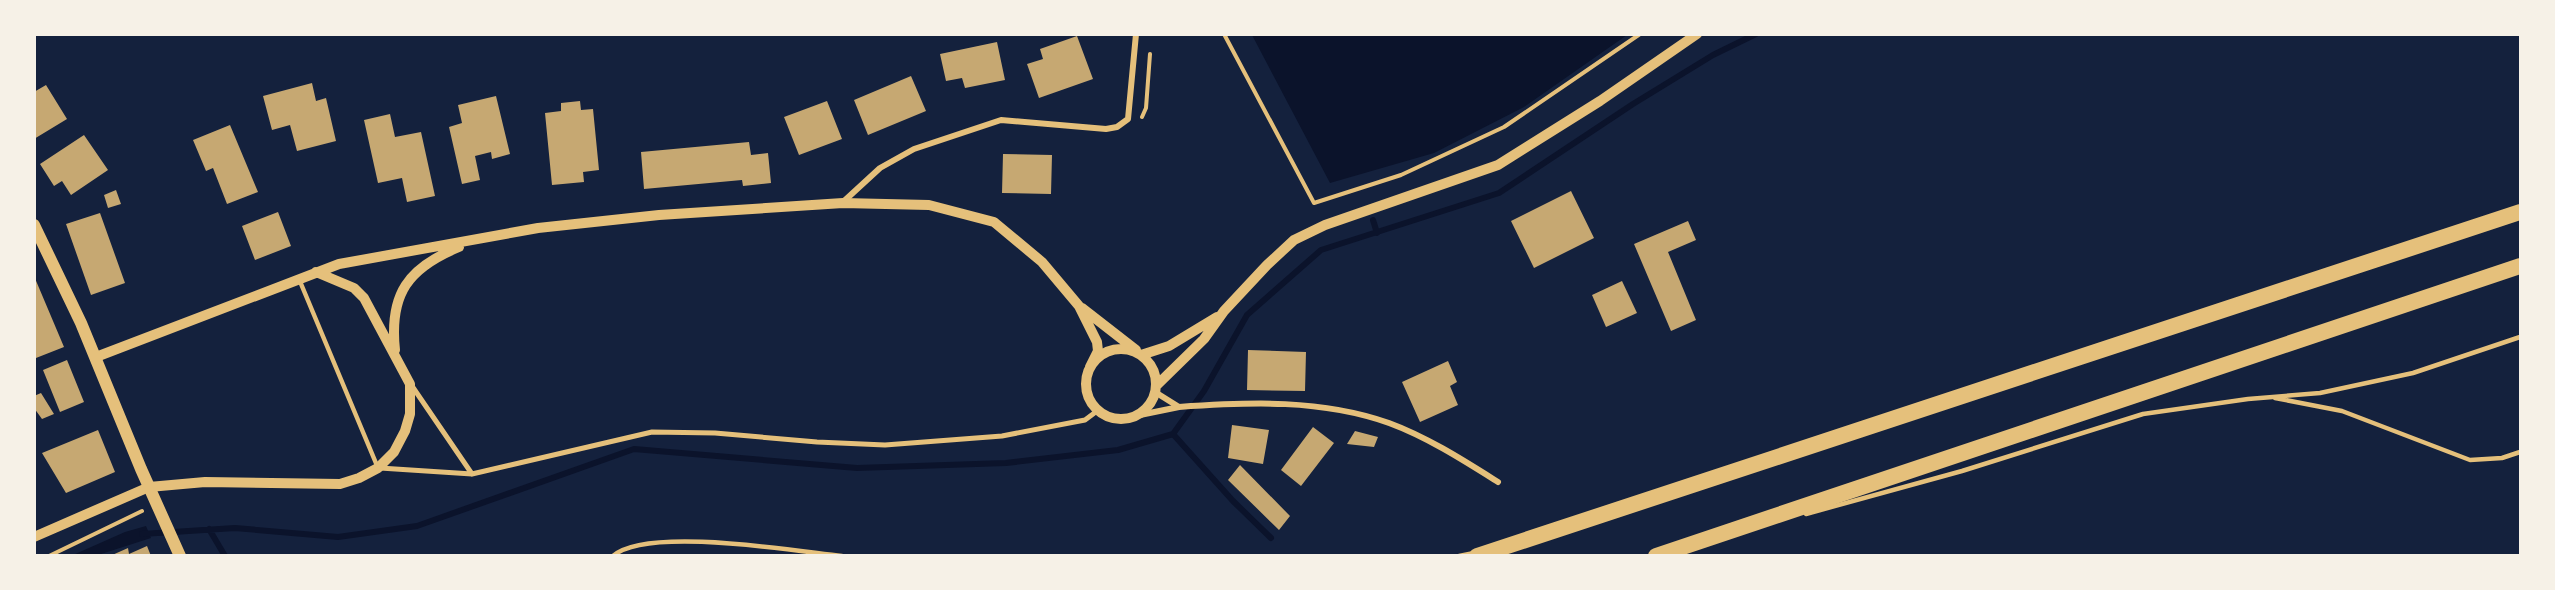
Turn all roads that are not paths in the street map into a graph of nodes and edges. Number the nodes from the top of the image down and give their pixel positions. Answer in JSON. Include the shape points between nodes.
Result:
{"nodes":[{"id":1,"x":1136,"y":34,"type":"edge"},
{"id":2,"x":1697,"y":34,"type":"edge"},
{"id":3,"x":843,"y":203,"type":"junction"},
{"id":4,"x":2520,"y":212,"type":"edge"},
{"id":5,"x":34,"y":225,"type":"edge"},
{"id":6,"x":478,"y":239,"type":"junction"},
{"id":7,"x":2520,"y":266,"type":"edge"},
{"id":8,"x":315,"y":272,"type":"junction"},
{"id":9,"x":298,"y":279,"type":"junction"},
{"id":10,"x":1079,"y":306,"type":"junction"},
{"id":11,"x":1224,"y":311,"type":"junction"},
{"id":12,"x":2520,"y":337,"type":"edge"},
{"id":13,"x":1138,"y":353,"type":"junction"},
{"id":14,"x":396,"y":356,"type":"junction"},
{"id":15,"x":96,"y":357,"type":"junction"},
{"id":16,"x":1090,"y":367,"type":"junction"},
{"id":17,"x":410,"y":384,"type":"junction"},
{"id":18,"x":1156,"y":389,"type":"junction"},
{"id":19,"x":2270,"y":398,"type":"junction"},
{"id":20,"x":1179,"y":407,"type":"junction"},
{"id":21,"x":1097,"y":411,"type":"junction"},
{"id":22,"x":1135,"y":417,"type":"junction"},
{"id":23,"x":2520,"y":452,"type":"edge"},
{"id":24,"x":378,"y":468,"type":"junction"},
{"id":25,"x":472,"y":474,"type":"junction"},
{"id":26,"x":1498,"y":482,"type":"dead end"},
{"id":27,"x":149,"y":488,"type":"junction"},
{"id":28,"x":1797,"y":517,"type":"dead end"},
{"id":29,"x":1785,"y":520,"type":"dead end"},
{"id":30,"x":34,"y":537,"type":"edge"},
{"id":31,"x":1503,"y":547,"type":"junction"},
{"id":32,"x":180,"y":555,"type":"edge"},
{"id":33,"x":613,"y":555,"type":"edge"},
{"id":34,"x":842,"y":555,"type":"edge"},
{"id":35,"x":1459,"y":555,"type":"edge"},
{"id":36,"x":1477,"y":555,"type":"edge"},
{"id":37,"x":1658,"y":555,"type":"edge"}],
"edges":[{"from":1,"to":3,"type":"street","via":[[1128,119],[1117,127],[1001,120],[914,149],[880,168]]},
{"from":2,"to":11,"type":"street","via":[[1498,165],[1325,225],[1294,240]]},
{"from":3,"to":6,"type":"street","via":[[659,214]]},
{"from":3,"to":10,"type":"street","via":[[929,206],[994,222],[1042,262]]},
{"from":4,"to":31,"type":"highway"},
{"from":5,"to":15,"type":"main road"},
{"from":6,"to":8,"type":"street","via":[[339,264]]},
{"from":6,"to":14,"type":"street","via":[[431,260],[403,288],[393,327]]},
{"from":7,"to":37,"type":"highway"},
{"from":8,"to":9,"type":"street"},
{"from":8,"to":14,"type":"street","via":[[354,288],[364,298]]},
{"from":9,"to":15,"type":"street"},
{"from":9,"to":24,"type":"lane"},
{"from":10,"to":13,"type":"street"},
{"from":10,"to":16,"type":"street","via":[[1097,342],[1098,351]]},
{"from":11,"to":13,"type":"street","via":[[1169,346]]},
{"from":11,"to":18,"type":"street","via":[[1204,339]]},
{"from":12,"to":19,"type":"lane","via":[[2414,373],[2320,393]]},
{"from":13,"to":16,"type":"street","via":[[1125,349],[1106,352]]},
{"from":13,"to":18,"type":"street","via":[[1154,372]]},
{"from":14,"to":17,"type":"street"},
{"from":15,"to":27,"type":"main road"},
{"from":16,"to":21,"type":"street","via":[[1086,390]]},
{"from":17,"to":24,"type":"street","via":[[405,431],[394,452]]},
{"from":17,"to":25,"type":"street"},
{"from":18,"to":20,"type":"street"},
{"from":18,"to":22,"type":"street","via":[[1148,407]]},
{"from":19,"to":23,"type":"lane","via":[[2342,411],[2470,460],[2502,458]]},
{"from":19,"to":28,"type":"lane","via":[[2143,414]]},
{"from":20,"to":22,"type":"street"},
{"from":20,"to":26,"type":"street","via":[[1258,402],[1320,406],[1389,423],[1458,456]]},
{"from":21,"to":22,"type":"street","via":[[1116,419]]},
{"from":21,"to":25,"type":"street","via":[[1084,420],[1002,436],[885,445],[652,432]]},
{"from":24,"to":25,"type":"street"},
{"from":24,"to":27,"type":"street","via":[[340,484],[205,482]]},
{"from":27,"to":30,"type":"street"},
{"from":27,"to":32,"type":"main road"},
{"from":29,"to":37,"type":"lane"},
{"from":31,"to":35,"type":"lane"},
{"from":31,"to":36,"type":"highway"},
{"from":33,"to":34,"type":"lane","via":[[645,542],[726,543]]}]}
